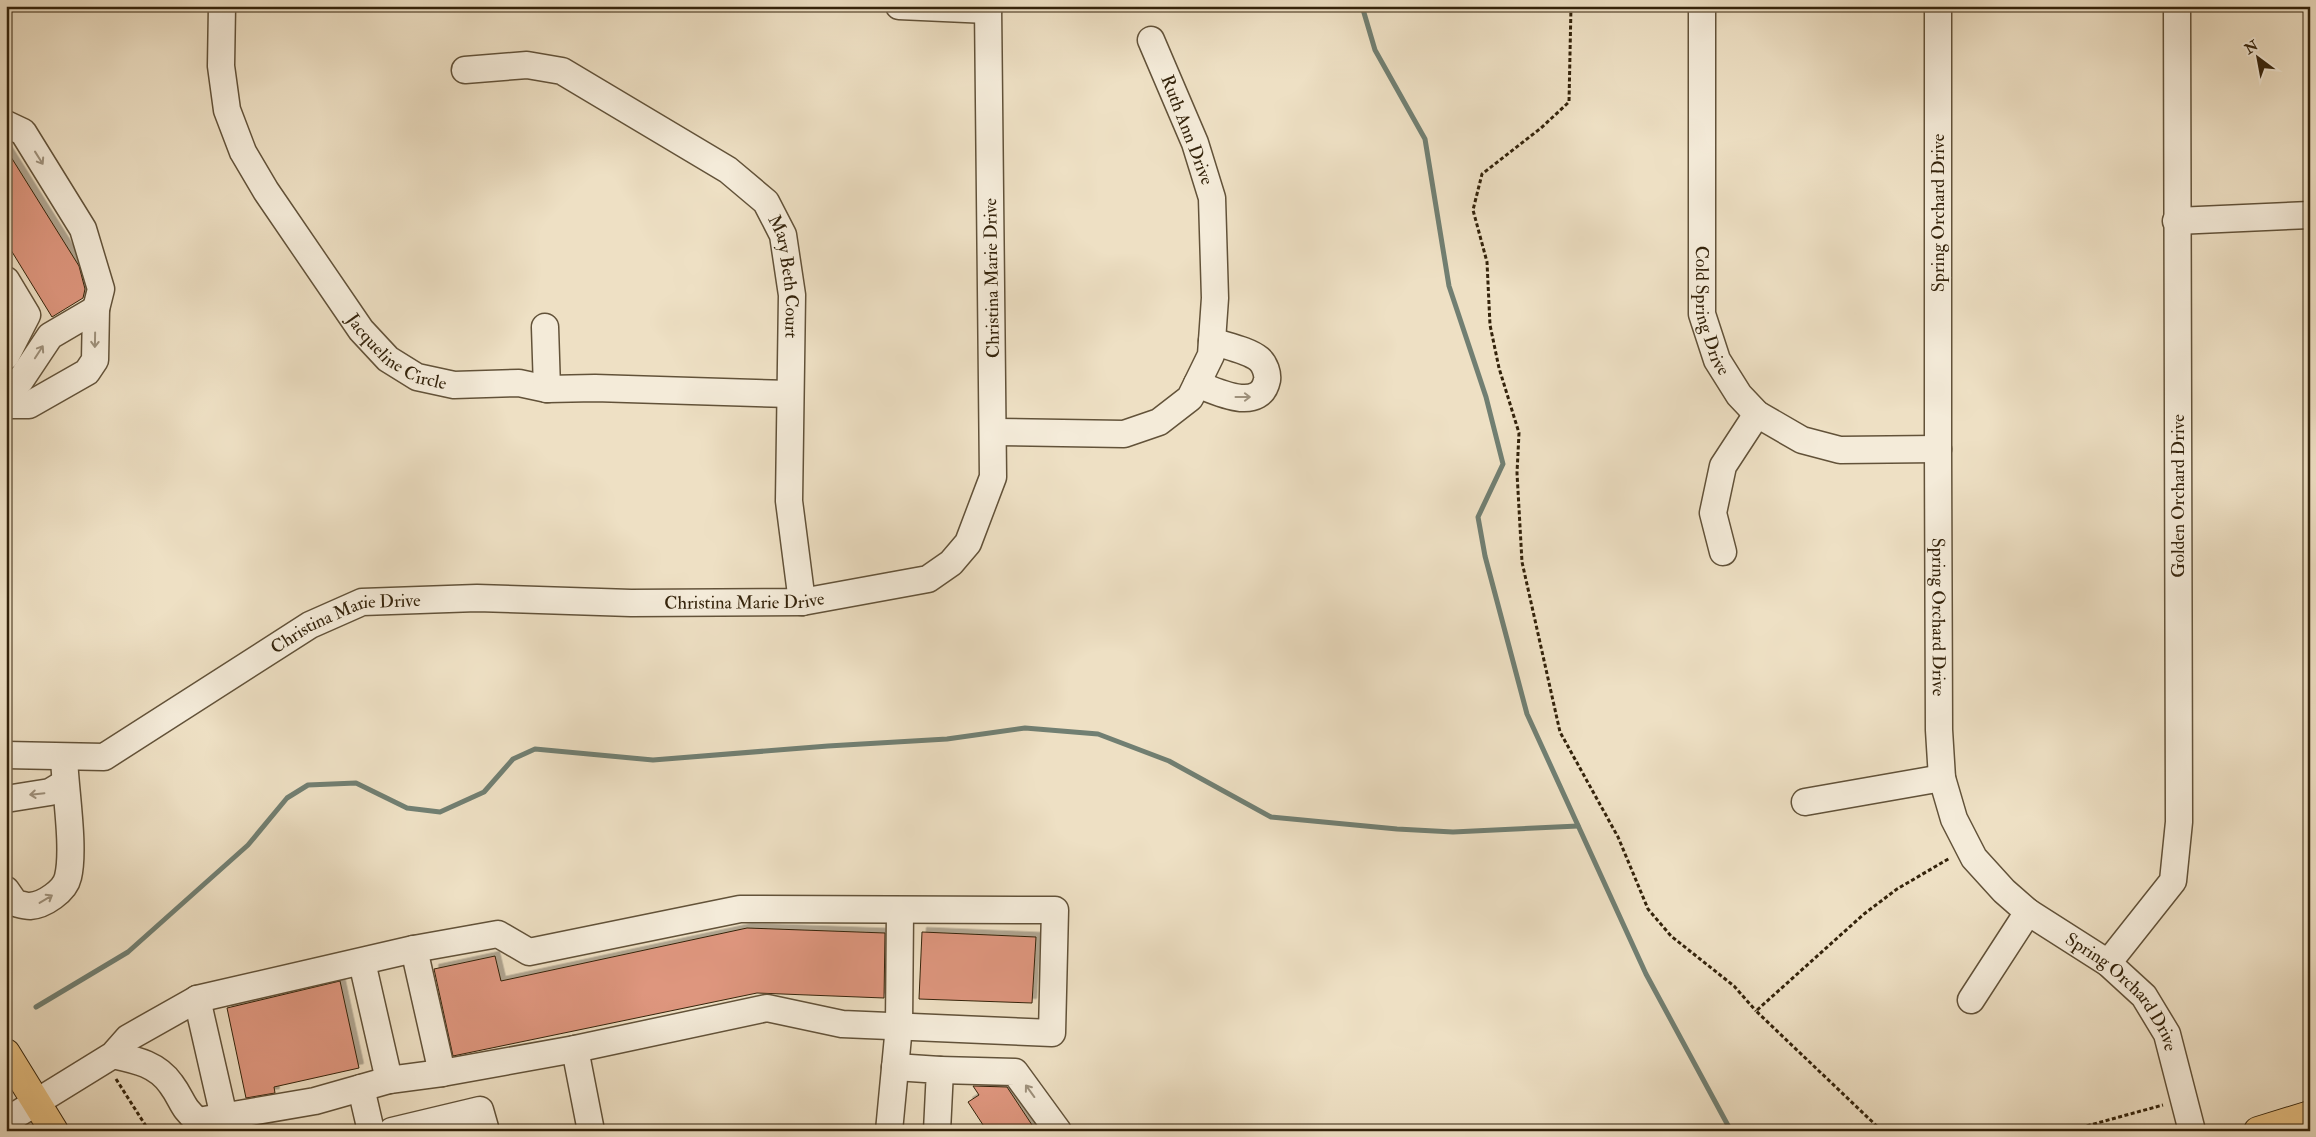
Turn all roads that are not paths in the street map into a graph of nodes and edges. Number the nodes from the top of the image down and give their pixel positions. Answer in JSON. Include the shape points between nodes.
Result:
{"nodes":[{"id":1,"x":222,"y":6,"type":"edge"},
{"id":2,"x":899,"y":6,"type":"edge"},
{"id":3,"x":1702,"y":6,"type":"edge"},
{"id":4,"x":1938,"y":6,"type":"edge"},
{"id":5,"x":2177,"y":6,"type":"edge"},
{"id":6,"x":988,"y":8,"type":"edge"},
{"id":7,"x":1151,"y":40,"type":"dead end"},
{"id":8,"x":465,"y":70,"type":"dead end"},
{"id":9,"x":6,"y":124,"type":"edge"},
{"id":10,"x":2310,"y":215,"type":"edge"},
{"id":11,"x":2176,"y":221,"type":"junction"},
{"id":12,"x":6,"y":280,"type":"edge"},
{"id":13,"x":96,"y":309,"type":"junction"},
{"id":14,"x":545,"y":327,"type":"dead end"},
{"id":15,"x":1212,"y":341,"type":"junction"},
{"id":16,"x":6,"y":356,"type":"edge"},
{"id":17,"x":6,"y":383,"type":"edge"},
{"id":18,"x":1197,"y":384,"type":"junction"},
{"id":19,"x":547,"y":389,"type":"junction"},
{"id":20,"x":790,"y":394,"type":"junction"},
{"id":21,"x":6,"y":405,"type":"edge"},
{"id":22,"x":1757,"y":414,"type":"junction"},
{"id":23,"x":994,"y":432,"type":"junction"},
{"id":24,"x":1938,"y":449,"type":"junction"},
{"id":25,"x":1723,"y":552,"type":"dead end"},
{"id":26,"x":802,"y":602,"type":"junction"},
{"id":27,"x":6,"y":755,"type":"edge"},
{"id":28,"x":64,"y":757,"type":"junction"},
{"id":29,"x":1942,"y":778,"type":"junction"},
{"id":30,"x":65,"y":783,"type":"junction"},
{"id":31,"x":6,"y":799,"type":"edge"},
{"id":32,"x":1804,"y":802,"type":"dead end"},
{"id":33,"x":6,"y":890,"type":"edge"},
{"id":34,"x":900,"y":911,"type":"junction"},
{"id":35,"x":2028,"y":912,"type":"junction"},
{"id":36,"x":414,"y":948,"type":"junction"},
{"id":37,"x":362,"y":962,"type":"junction"},
{"id":38,"x":2108,"y":963,"type":"junction"},
{"id":39,"x":197,"y":999,"type":"junction"},
{"id":40,"x":1971,"y":1000,"type":"dead end"},
{"id":41,"x":899,"y":1026,"type":"junction"},
{"id":42,"x":575,"y":1049,"type":"junction"},
{"id":43,"x":6,"y":1053,"type":"edge"},
{"id":44,"x":108,"y":1058,"type":"junction"},
{"id":45,"x":895,"y":1067,"type":"junction"},
{"id":46,"x":940,"y":1070,"type":"junction"},
{"id":47,"x":442,"y":1074,"type":"junction"},
{"id":48,"x":389,"y":1080,"type":"junction"},
{"id":49,"x":361,"y":1088,"type":"junction"},
{"id":50,"x":36,"y":1102,"type":"junction"},
{"id":51,"x":2310,"y":1115,"type":"edge"},
{"id":52,"x":6,"y":1121,"type":"edge"},
{"id":53,"x":209,"y":1123,"type":"edge"},
{"id":54,"x":54,"y":1131,"type":"edge"},
{"id":55,"x":371,"y":1131,"type":"edge"},
{"id":56,"x":392,"y":1131,"type":"edge"},
{"id":57,"x":486,"y":1131,"type":"edge"},
{"id":58,"x":591,"y":1131,"type":"edge"},
{"id":59,"x":889,"y":1131,"type":"edge"},
{"id":60,"x":937,"y":1131,"type":"edge"},
{"id":61,"x":1058,"y":1131,"type":"edge"},
{"id":62,"x":2192,"y":1131,"type":"edge"},
{"id":63,"x":2258,"y":1131,"type":"edge"}],
"edges":[{"from":1,"to":19,"type":"street","name":"Jacqueline Circle","via":[[221,66],[227,110],[243,152],[361,330],[388,359],[417,377],[454,385],[519,383]]},
{"from":2,"to":6,"type":"street"},
{"from":3,"to":22,"type":"street","name":"Cold Spring Drive","via":[[1702,314],[1717,360],[1739,396]]},
{"from":4,"to":24,"type":"street","name":"Spring Orchard Drive"},
{"from":5,"to":11,"type":"street","name":"Golden Orchard Drive"},
{"from":6,"to":23,"type":"street","name":"Christina Marie Drive"},
{"from":7,"to":15,"type":"street","name":"Ruth Ann Drive","via":[[1195,143],[1212,198],[1215,298]]},
{"from":8,"to":20,"type":"street","name":"Mary Beth Court","via":[[527,65],[562,72],[728,170],[766,202],[783,235],[792,295]]},
{"from":9,"to":13,"type":"street","one_way":true,"via":[[22,132],[82,229],[101,289]]},
{"from":10,"to":11,"type":"street"},
{"from":11,"to":38,"type":"street","name":"Golden Orchard Drive","via":[[2179,822],[2173,881]]},
{"from":12,"to":16,"type":"street","via":[[27,315]]},
{"from":17,"to":13,"type":"street","one_way":true,"via":[[20,381],[50,336]]},
{"from":13,"to":21,"type":"street","one_way":true,"via":[[95,360],[87,372],[29,405]]},
{"from":14,"to":19,"type":"street"},
{"from":15,"to":18,"type":"street","name":"Ruth Ann Drive","via":[[1211,355]]},
{"from":18,"to":15,"type":"street","one_way":true,"via":[[1226,395],[1249,398],[1258,395],[1265,386],[1265,368],[1259,360]]},
{"from":18,"to":23,"type":"street","name":"Ruth Ann Drive","via":[[1190,398],[1159,422],[1124,434]]},
{"from":19,"to":20,"type":"street","name":"Jacqueline Circle"},
{"from":20,"to":26,"type":"street","name":"Mary Beth Court","via":[[789,501]]},
{"from":22,"to":24,"type":"street","name":"Cold Spring Drive","via":[[1802,440],[1840,450]]},
{"from":22,"to":25,"type":"street","via":[[1723,466],[1713,513]]},
{"from":23,"to":26,"type":"street","name":"Christina Marie Drive","via":[[993,477],[968,543],[951,563],[928,579]]},
{"from":24,"to":29,"type":"street","name":"Spring Orchard Drive"},
{"from":26,"to":28,"type":"street","name":"Christina Marie Drive","via":[[631,603],[476,598],[362,602],[310,626],[104,757]]},
{"from":27,"to":28,"type":"street","name":"Christina Marie Drive"},
{"from":28,"to":30,"type":"street"},
{"from":29,"to":32,"type":"street"},
{"from":29,"to":35,"type":"street","name":"Spring Orchard Drive","via":[[1954,819],[1974,858]]},
{"from":30,"to":31,"type":"street","one_way":true,"via":[[50,792]]},
{"from":33,"to":30,"type":"street","one_way":true,"via":[[15,903],[29,906],[42,903],[57,893],[68,878],[70,847]]},
{"from":34,"to":36,"type":"street","via":[[740,909],[529,952],[498,934]]},
{"from":34,"to":41,"type":"street"},
{"from":34,"to":41,"type":"street","via":[[1055,910],[1052,1033]]},
{"from":35,"to":38,"type":"street","name":"Spring Orchard Drive"},
{"from":35,"to":40,"type":"street"},
{"from":36,"to":37,"type":"street"},
{"from":36,"to":47,"type":"street"},
{"from":37,"to":39,"type":"street"},
{"from":37,"to":48,"type":"street"},
{"from":38,"to":62,"type":"street","name":"Spring Orchard Drive","via":[[2144,996],[2167,1034]]},
{"from":39,"to":44,"type":"street","via":[[128,1038]]},
{"from":39,"to":53,"type":"street"},
{"from":41,"to":42,"type":"street","via":[[842,1024],[767,1008]]},
{"from":41,"to":45,"type":"street"},
{"from":42,"to":47,"type":"street"},
{"from":42,"to":58,"type":"street"},
{"from":43,"to":50,"type":"main road"},
{"from":44,"to":50,"type":"street"},
{"from":44,"to":53,"type":"street","via":[[150,1064],[171,1083],[186,1112]]},
{"from":45,"to":46,"type":"street"},
{"from":45,"to":59,"type":"street"},
{"from":46,"to":60,"type":"street"},
{"from":61,"to":46,"type":"street","one_way":true,"via":[[1015,1072]]},
{"from":47,"to":48,"type":"street"},
{"from":48,"to":49,"type":"street"},
{"from":49,"to":53,"type":"street"},
{"from":49,"to":55,"type":"street"},
{"from":50,"to":52,"type":"street"},
{"from":50,"to":54,"type":"main road"},
{"from":51,"to":63,"type":"main road"},
{"from":56,"to":57,"type":"street","via":[[480,1110]]}]}
